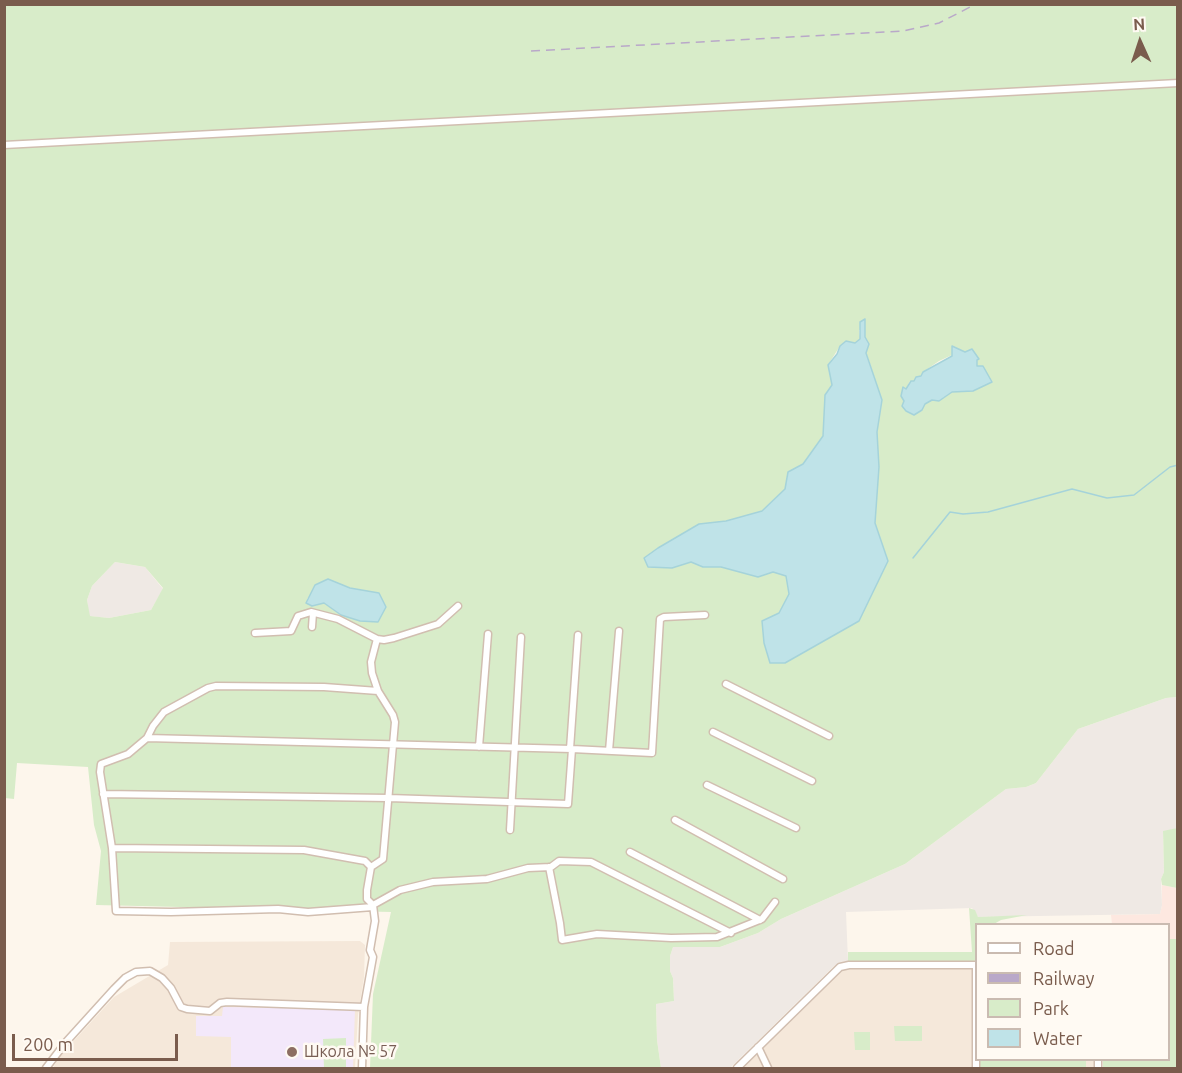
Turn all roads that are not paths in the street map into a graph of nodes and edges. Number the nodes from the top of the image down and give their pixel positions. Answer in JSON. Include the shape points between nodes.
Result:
{"nodes":[{"id":1,"x":1178,"y":83,"type":"edge"},
{"id":2,"x":4,"y":145,"type":"edge"},
{"id":3,"x":458,"y":606,"type":"dead end"},
{"id":4,"x":313,"y":613,"type":"junction"},
{"id":5,"x":705,"y":615,"type":"dead end"},
{"id":6,"x":312,"y":627,"type":"dead end"},
{"id":7,"x":619,"y":631,"type":"dead end"},
{"id":8,"x":255,"y":633,"type":"dead end"},
{"id":9,"x":488,"y":634,"type":"dead end"},
{"id":10,"x":578,"y":635,"type":"dead end"},
{"id":11,"x":521,"y":637,"type":"dead end"},
{"id":12,"x":377,"y":639,"type":"junction"},
{"id":13,"x":726,"y":684,"type":"dead end"},
{"id":14,"x":378,"y":691,"type":"junction"},
{"id":15,"x":713,"y":732,"type":"dead end"},
{"id":16,"x":829,"y":736,"type":"dead end"},
{"id":17,"x":147,"y":738,"type":"junction"},
{"id":18,"x":394,"y":744,"type":"junction"},
{"id":19,"x":479,"y":747,"type":"junction"},
{"id":20,"x":516,"y":747,"type":"junction"},
{"id":21,"x":571,"y":749,"type":"junction"},
{"id":22,"x":609,"y":751,"type":"junction"},
{"id":23,"x":812,"y":781,"type":"dead end"},
{"id":24,"x":707,"y":785,"type":"dead end"},
{"id":25,"x":103,"y":794,"type":"junction"},
{"id":26,"x":389,"y":798,"type":"junction"},
{"id":27,"x":511,"y":802,"type":"junction"},
{"id":28,"x":675,"y":820,"type":"dead end"},
{"id":29,"x":796,"y":828,"type":"dead end"},
{"id":30,"x":510,"y":830,"type":"dead end"},
{"id":31,"x":112,"y":848,"type":"junction"},
{"id":32,"x":630,"y":852,"type":"dead end"},
{"id":33,"x":371,"y":867,"type":"junction"},
{"id":34,"x":549,"y":867,"type":"junction"},
{"id":35,"x":783,"y":879,"type":"dead end"},
{"id":36,"x":775,"y":902,"type":"dead end"},
{"id":37,"x":373,"y":908,"type":"junction"},
{"id":38,"x":760,"y":920,"type":"junction"},
{"id":39,"x":731,"y":933,"type":"junction"},
{"id":40,"x":975,"y":965,"type":"edge"},
{"id":41,"x":364,"y":1007,"type":"junction"},
{"id":42,"x":758,"y":1047,"type":"junction"},
{"id":43,"x":46,"y":1068,"type":"edge"},
{"id":44,"x":362,"y":1068,"type":"edge"},
{"id":45,"x":737,"y":1068,"type":"edge"},
{"id":46,"x":768,"y":1068,"type":"edge"}],
"edges":[{"from":1,"to":2,"type":"street"},
{"from":3,"to":12,"type":"street","via":[[438,624],[394,638]]},
{"from":4,"to":6,"type":"street"},
{"from":4,"to":8,"type":"street","via":[[298,616],[291,631]]},
{"from":4,"to":12,"type":"street","via":[[338,619]]},
{"from":5,"to":22,"type":"street","via":[[660,619],[652,753]]},
{"from":7,"to":22,"type":"street"},
{"from":9,"to":19,"type":"street"},
{"from":10,"to":21,"type":"street"},
{"from":11,"to":20,"type":"street"},
{"from":12,"to":14,"type":"street","via":[[371,662]]},
{"from":13,"to":16,"type":"street"},
{"from":14,"to":17,"type":"street","via":[[216,686],[164,712]]},
{"from":14,"to":18,"type":"street","via":[[393,715]]},
{"from":15,"to":23,"type":"street"},
{"from":17,"to":18,"type":"street"},
{"from":17,"to":25,"type":"street","via":[[128,754],[101,764]]},
{"from":18,"to":19,"type":"street"},
{"from":18,"to":26,"type":"street"},
{"from":19,"to":20,"type":"street"},
{"from":20,"to":21,"type":"street"},
{"from":20,"to":27,"type":"street"},
{"from":21,"to":22,"type":"street"},
{"from":21,"to":27,"type":"street","via":[[568,804]]},
{"from":24,"to":29,"type":"street"},
{"from":25,"to":26,"type":"street"},
{"from":25,"to":31,"type":"street"},
{"from":26,"to":27,"type":"street"},
{"from":26,"to":33,"type":"street","via":[[383,859]]},
{"from":27,"to":30,"type":"street"},
{"from":28,"to":35,"type":"street"},
{"from":31,"to":33,"type":"street","via":[[304,850],[365,861]]},
{"from":31,"to":37,"type":"street","via":[[116,911],[308,912]]},
{"from":32,"to":38,"type":"street"},
{"from":33,"to":37,"type":"street","via":[[367,899]]},
{"from":34,"to":37,"type":"street","via":[[528,868],[487,879],[433,882],[400,890]]},
{"from":34,"to":39,"type":"street","via":[[559,861],[591,862]]},
{"from":34,"to":39,"type":"street","via":[[561,940],[597,934],[671,938]]},
{"from":36,"to":38,"type":"street"},
{"from":37,"to":41,"type":"street","via":[[373,957]]},
{"from":38,"to":39,"type":"street"},
{"from":40,"to":42,"type":"street","via":[[840,967]]},
{"from":41,"to":43,"type":"street","via":[[226,1002],[210,1011],[187,1010],[180,1007],[162,978],[150,971],[136,972],[114,989]]},
{"from":41,"to":44,"type":"street"},
{"from":42,"to":45,"type":"street"},
{"from":42,"to":46,"type":"street"}]}
